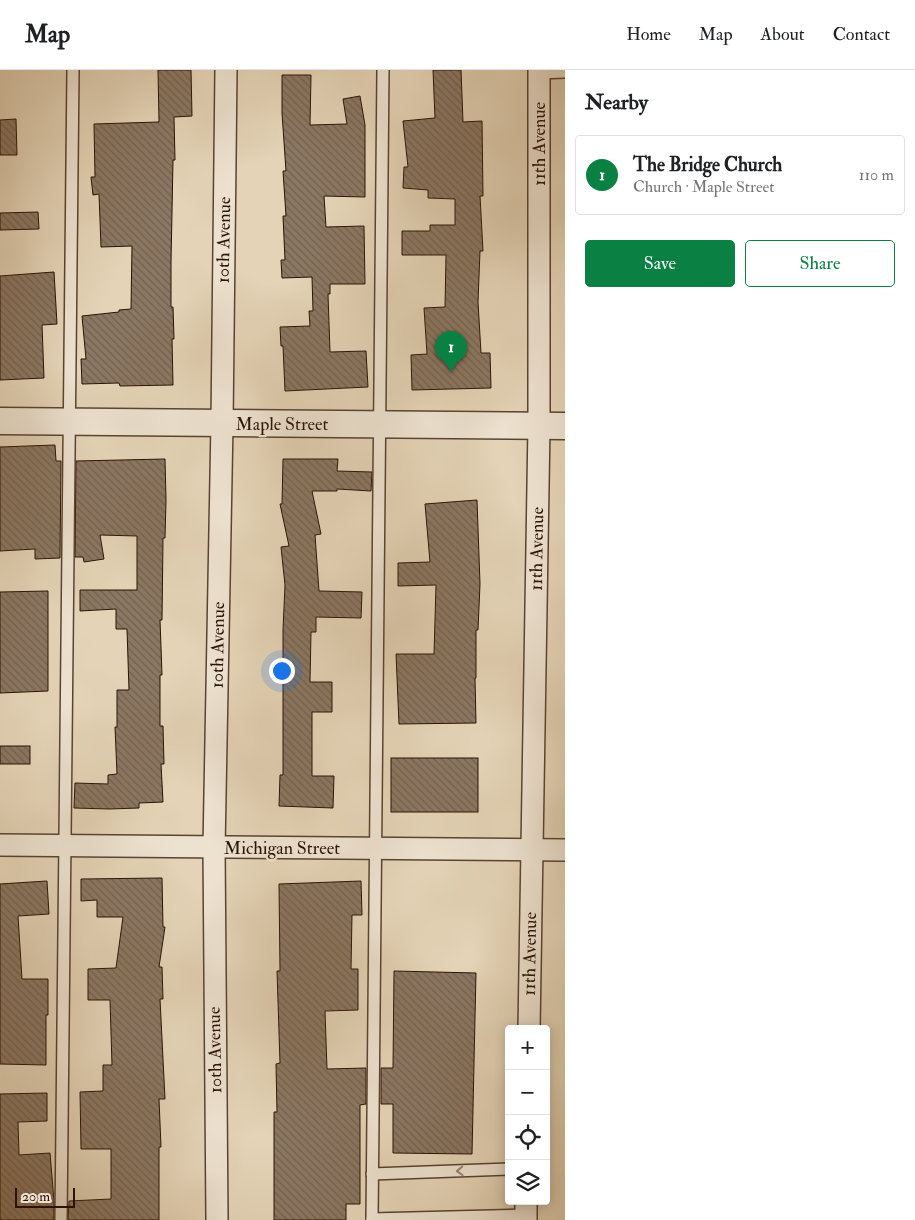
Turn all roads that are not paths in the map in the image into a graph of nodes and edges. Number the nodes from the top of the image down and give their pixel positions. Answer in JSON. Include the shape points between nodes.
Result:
{"nodes":[{"id":1,"x":73,"y":70,"type":"edge"},
{"id":2,"x":226,"y":70,"type":"edge"},
{"id":3,"x":383,"y":70,"type":"edge"},
{"id":4,"x":539,"y":71,"type":"edge"},
{"id":5,"x":565,"y":72,"type":"edge"},
{"id":6,"x":0,"y":421,"type":"edge"},
{"id":7,"x":69,"y":422,"type":"junction"},
{"id":8,"x":222,"y":424,"type":"junction"},
{"id":9,"x":380,"y":424,"type":"junction"},
{"id":10,"x":539,"y":426,"type":"junction"},
{"id":11,"x":565,"y":426,"type":"edge"},
{"id":12,"x":0,"y":845,"type":"edge"},
{"id":13,"x":64,"y":846,"type":"junction"},
{"id":14,"x":214,"y":848,"type":"junction"},
{"id":15,"x":375,"y":849,"type":"junction"},
{"id":16,"x":532,"y":850,"type":"junction"},
{"id":17,"x":565,"y":850,"type":"edge"},
{"id":18,"x":529,"y":1025,"type":"edge"},
{"id":19,"x":505,"y":1169,"type":"edge"},
{"id":20,"x":372,"y":1174,"type":"junction"},
{"id":21,"x":526,"y":1212,"type":"edge"},
{"id":22,"x":61,"y":1220,"type":"edge"},
{"id":23,"x":217,"y":1220,"type":"edge"},
{"id":24,"x":372,"y":1220,"type":"edge"}],
"edges":[{"from":1,"to":7,"type":"lane"},
{"from":2,"to":8,"type":"street","name":"10th Avenue"},
{"from":3,"to":9,"type":"lane"},
{"from":4,"to":5,"type":"lane"},
{"from":4,"to":10,"type":"street","name":"11th Avenue"},
{"from":6,"to":7,"type":"street","name":"Maple Street"},
{"from":7,"to":8,"type":"street","name":"Maple Street"},
{"from":7,"to":13,"type":"lane"},
{"from":8,"to":9,"type":"street","name":"Maple Street"},
{"from":8,"to":14,"type":"street","name":"10th Avenue"},
{"from":9,"to":10,"type":"street","name":"Maple Street"},
{"from":9,"to":15,"type":"lane"},
{"from":10,"to":11,"type":"street","name":"Maple Street"},
{"from":10,"to":16,"type":"street","name":"11th Avenue"},
{"from":12,"to":13,"type":"street","name":"Michigan Street"},
{"from":13,"to":14,"type":"street","name":"Michigan Street"},
{"from":13,"to":22,"type":"lane"},
{"from":14,"to":15,"type":"street","name":"Michigan Street"},
{"from":14,"to":23,"type":"street","name":"10th Avenue"},
{"from":15,"to":16,"type":"street","name":"Michigan Street"},
{"from":15,"to":20,"type":"lane"},
{"from":16,"to":17,"type":"street","name":"Michigan Street"},
{"from":16,"to":18,"type":"street","name":"11th Avenue"},
{"from":19,"to":20,"type":"lane","one_way":true},
{"from":20,"to":24,"type":"lane"},
{"from":21,"to":24,"type":"lane"}]}
